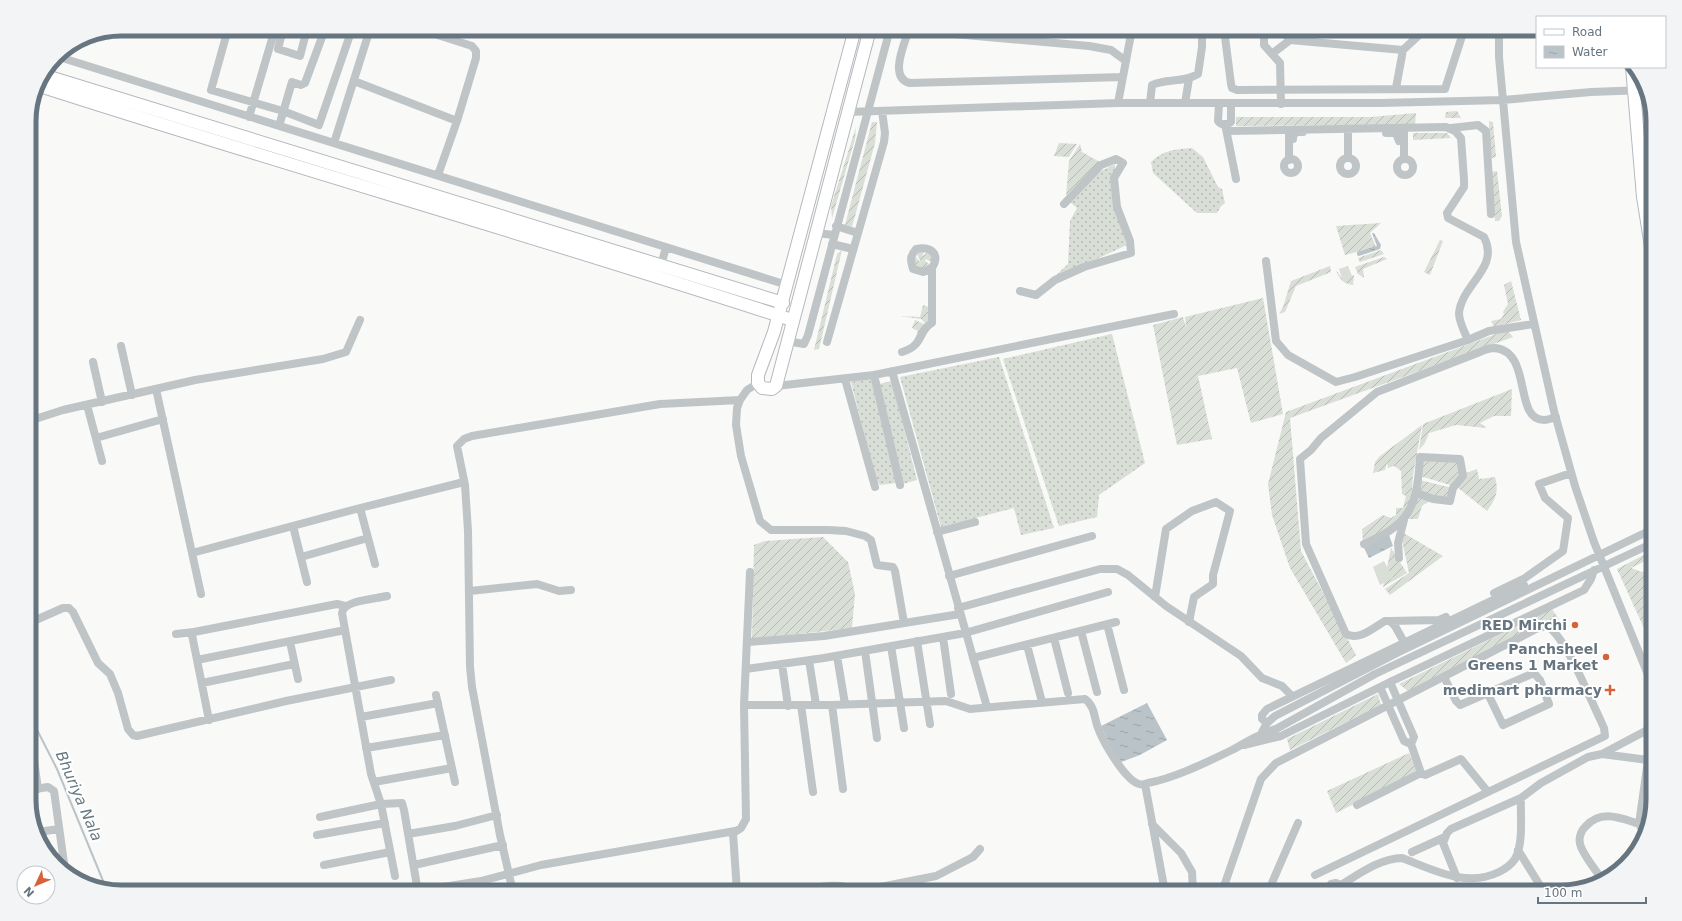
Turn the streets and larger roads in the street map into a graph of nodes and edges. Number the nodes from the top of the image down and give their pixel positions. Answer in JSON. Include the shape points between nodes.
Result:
{"nodes":[{"id":1,"x":226,"y":36,"type":"edge"},
{"id":2,"x":273,"y":36,"type":"edge"},
{"id":3,"x":281,"y":36,"type":"edge"},
{"id":4,"x":305,"y":36,"type":"edge"},
{"id":5,"x":322,"y":36,"type":"edge"},
{"id":6,"x":350,"y":36,"type":"edge"},
{"id":7,"x":368,"y":36,"type":"edge"},
{"id":8,"x":441,"y":36,"type":"edge"},
{"id":9,"x":853,"y":36,"type":"edge"},
{"id":10,"x":868,"y":36,"type":"edge"},
{"id":11,"x":888,"y":36,"type":"edge"},
{"id":12,"x":907,"y":36,"type":"edge"},
{"id":13,"x":983,"y":36,"type":"edge"},
{"id":14,"x":1131,"y":36,"type":"edge"},
{"id":15,"x":1202,"y":36,"type":"edge"},
{"id":16,"x":1225,"y":36,"type":"edge"},
{"id":17,"x":1264,"y":36,"type":"edge"},
{"id":18,"x":1286,"y":36,"type":"edge"},
{"id":19,"x":1418,"y":36,"type":"edge"},
{"id":20,"x":1463,"y":36,"type":"edge"},
{"id":21,"x":1499,"y":36,"type":"edge"},
{"id":22,"x":1290,"y":40,"type":"junction"},
{"id":23,"x":302,"y":50,"type":"junction"},
{"id":24,"x":1403,"y":50,"type":"junction"},
{"id":25,"x":1273,"y":53,"type":"junction"},
{"id":26,"x":316,"y":54,"type":"junction"},
{"id":27,"x":64,"y":58,"type":"edge"},
{"id":28,"x":1126,"y":61,"type":"junction"},
{"id":29,"x":48,"y":77,"type":"edge"},
{"id":30,"x":1123,"y":77,"type":"junction"},
{"id":31,"x":1189,"y":79,"type":"junction"},
{"id":32,"x":354,"y":81,"type":"junction"},
{"id":33,"x":43,"y":87,"type":"edge"},
{"id":34,"x":1396,"y":88,"type":"junction"},
{"id":35,"x":1282,"y":90,"type":"junction"},
{"id":36,"x":1639,"y":90,"type":"edge"},
{"id":37,"x":1503,"y":100,"type":"junction"},
{"id":38,"x":1185,"y":102,"type":"junction"},
{"id":39,"x":1118,"y":103,"type":"junction"},
{"id":40,"x":1150,"y":103,"type":"junction"},
{"id":41,"x":253,"y":104,"type":"junction"},
{"id":42,"x":1219,"y":104,"type":"junction"},
{"id":43,"x":1231,"y":104,"type":"junction"},
{"id":44,"x":1281,"y":104,"type":"junction"},
{"id":45,"x":283,"y":111,"type":"junction"},
{"id":46,"x":882,"y":111,"type":"junction"},
{"id":47,"x":847,"y":112,"type":"junction"},
{"id":48,"x":869,"y":112,"type":"junction"},
{"id":49,"x":249,"y":117,"type":"junction"},
{"id":50,"x":456,"y":121,"type":"junction"},
{"id":51,"x":279,"y":126,"type":"junction"},
{"id":52,"x":1226,"y":128,"type":"junction"},
{"id":53,"x":1404,"y":128,"type":"junction"},
{"id":54,"x":1451,"y":128,"type":"junction"},
{"id":55,"x":1290,"y":130,"type":"junction"},
{"id":56,"x":1348,"y":131,"type":"junction"},
{"id":57,"x":1293,"y":139,"type":"dead end"},
{"id":58,"x":1399,"y":142,"type":"dead end"},
{"id":59,"x":334,"y":143,"type":"junction"},
{"id":60,"x":1348,"y":158,"type":"dead end"},
{"id":61,"x":1404,"y":159,"type":"dead end"},
{"id":62,"x":1289,"y":160,"type":"dead end"},
{"id":63,"x":438,"y":175,"type":"junction"},
{"id":64,"x":1236,"y":179,"type":"dead end"},
{"id":65,"x":1064,"y":204,"type":"dead end"},
{"id":66,"x":1491,"y":214,"type":"dead end"},
{"id":67,"x":1646,"y":216,"type":"edge"},
{"id":68,"x":836,"y":226,"type":"junction"},
{"id":69,"x":816,"y":232,"type":"junction"},
{"id":70,"x":858,"y":233,"type":"junction"},
{"id":71,"x":833,"y":240,"type":"junction"},
{"id":72,"x":666,"y":247,"type":"junction"},
{"id":73,"x":854,"y":249,"type":"junction"},
{"id":74,"x":1266,"y":261,"type":"dead end"},
{"id":75,"x":661,"y":266,"type":"junction"},
{"id":76,"x":932,"y":268,"type":"dead end"},
{"id":77,"x":787,"y":285,"type":"junction"},
{"id":78,"x":1020,"y":291,"type":"dead end"},
{"id":79,"x":782,"y":303,"type":"junction"},
{"id":80,"x":1174,"y":314,"type":"dead end"},
{"id":81,"x":779,"y":316,"type":"junction"},
{"id":82,"x":360,"y":320,"type":"dead end"},
{"id":83,"x":792,"y":320,"type":"junction"},
{"id":84,"x":1533,"y":324,"type":"junction"},
{"id":85,"x":1468,"y":340,"type":"junction"},
{"id":86,"x":787,"y":341,"type":"junction"},
{"id":87,"x":827,"y":342,"type":"dead end"},
{"id":88,"x":120,"y":346,"type":"dead end"},
{"id":89,"x":902,"y":352,"type":"dead end"},
{"id":90,"x":93,"y":362,"type":"dead end"},
{"id":91,"x":892,"y":370,"type":"junction"},
{"id":92,"x":874,"y":375,"type":"junction"},
{"id":93,"x":845,"y":378,"type":"junction"},
{"id":94,"x":758,"y":383,"type":"junction"},
{"id":95,"x":776,"y":386,"type":"junction"},
{"id":96,"x":156,"y":389,"type":"junction"},
{"id":97,"x":132,"y":395,"type":"junction"},
{"id":98,"x":740,"y":400,"type":"junction"},
{"id":99,"x":102,"y":402,"type":"junction"},
{"id":100,"x":87,"y":405,"type":"junction"},
{"id":101,"x":1556,"y":417,"type":"junction"},
{"id":102,"x":36,"y":419,"type":"edge"},
{"id":103,"x":162,"y":419,"type":"junction"},
{"id":104,"x":96,"y":438,"type":"junction"},
{"id":105,"x":102,"y":461,"type":"dead end"},
{"id":106,"x":1571,"y":473,"type":"junction"},
{"id":107,"x":464,"y":482,"type":"junction"},
{"id":108,"x":900,"y":485,"type":"dead end"},
{"id":109,"x":875,"y":487,"type":"dead end"},
{"id":110,"x":1417,"y":493,"type":"junction"},
{"id":111,"x":360,"y":508,"type":"junction"},
{"id":112,"x":1407,"y":515,"type":"junction"},
{"id":113,"x":975,"y":522,"type":"dead end"},
{"id":114,"x":293,"y":526,"type":"junction"},
{"id":115,"x":937,"y":532,"type":"junction"},
{"id":116,"x":1646,"y":532,"type":"edge"},
{"id":117,"x":1092,"y":536,"type":"dead end"},
{"id":118,"x":368,"y":538,"type":"junction"},
{"id":119,"x":1364,"y":544,"type":"dead end"},
{"id":120,"x":1646,"y":547,"type":"edge"},
{"id":121,"x":192,"y":553,"type":"junction"},
{"id":122,"x":1598,"y":553,"type":"junction"},
{"id":123,"x":300,"y":557,"type":"junction"},
{"id":124,"x":1399,"y":558,"type":"dead end"},
{"id":125,"x":375,"y":564,"type":"dead end"},
{"id":126,"x":1603,"y":565,"type":"junction"},
{"id":127,"x":1594,"y":570,"type":"junction"},
{"id":128,"x":750,"y":572,"type":"dead end"},
{"id":129,"x":949,"y":576,"type":"junction"},
{"id":130,"x":307,"y":582,"type":"dead end"},
{"id":131,"x":470,"y":590,"type":"junction"},
{"id":132,"x":571,"y":590,"type":"dead end"},
{"id":133,"x":1108,"y":592,"type":"dead end"},
{"id":134,"x":201,"y":594,"type":"dead end"},
{"id":135,"x":386,"y":596,"type":"dead end"},
{"id":136,"x":1155,"y":597,"type":"junction"},
{"id":137,"x":345,"y":606,"type":"junction"},
{"id":138,"x":959,"y":611,"type":"junction"},
{"id":139,"x":36,"y":620,"type":"edge"},
{"id":140,"x":1390,"y":621,"type":"junction"},
{"id":141,"x":1116,"y":622,"type":"dead end"},
{"id":142,"x":1189,"y":622,"type":"junction"},
{"id":143,"x":904,"y":623,"type":"junction"},
{"id":144,"x":1107,"y":624,"type":"junction"},
{"id":145,"x":345,"y":630,"type":"junction"},
{"id":146,"x":1081,"y":631,"type":"junction"},
{"id":147,"x":194,"y":632,"type":"junction"},
{"id":148,"x":965,"y":633,"type":"junction"},
{"id":149,"x":176,"y":634,"type":"dead end"},
{"id":150,"x":943,"y":637,"type":"junction"},
{"id":151,"x":1054,"y":638,"type":"junction"},
{"id":152,"x":917,"y":641,"type":"junction"},
{"id":153,"x":290,"y":642,"type":"junction"},
{"id":154,"x":748,"y":642,"type":"junction"},
{"id":155,"x":1404,"y":642,"type":"junction"},
{"id":156,"x":1026,"y":645,"type":"junction"},
{"id":157,"x":891,"y":646,"type":"junction"},
{"id":158,"x":865,"y":650,"type":"junction"},
{"id":159,"x":837,"y":656,"type":"junction"},
{"id":160,"x":973,"y":658,"type":"junction"},
{"id":161,"x":197,"y":660,"type":"junction"},
{"id":162,"x":809,"y":660,"type":"junction"},
{"id":163,"x":294,"y":664,"type":"junction"},
{"id":164,"x":782,"y":664,"type":"junction"},
{"id":165,"x":746,"y":669,"type":"junction"},
{"id":166,"x":1646,"y":670,"type":"edge"},
{"id":167,"x":1444,"y":677,"type":"junction"},
{"id":168,"x":298,"y":679,"type":"dead end"},
{"id":169,"x":391,"y":680,"type":"dead end"},
{"id":170,"x":1340,"y":682,"type":"junction"},
{"id":171,"x":1390,"y":682,"type":"junction"},
{"id":172,"x":202,"y":683,"type":"junction"},
{"id":173,"x":355,"y":687,"type":"junction"},
{"id":174,"x":1380,"y":687,"type":"junction"},
{"id":175,"x":1124,"y":690,"type":"dead end"},
{"id":176,"x":1344,"y":691,"type":"junction"},
{"id":177,"x":1097,"y":692,"type":"dead end"},
{"id":178,"x":1068,"y":693,"type":"dead end"},
{"id":179,"x":951,"y":694,"type":"dead end"},
{"id":180,"x":1488,"y":694,"type":"junction"},
{"id":181,"x":436,"y":695,"type":"dead end"},
{"id":182,"x":1292,"y":696,"type":"junction"},
{"id":183,"x":1398,"y":700,"type":"junction"},
{"id":184,"x":926,"y":702,"type":"junction"},
{"id":185,"x":1042,"y":702,"type":"junction"},
{"id":186,"x":438,"y":703,"type":"junction"},
{"id":187,"x":871,"y":703,"type":"junction"},
{"id":188,"x":900,"y":703,"type":"junction"},
{"id":189,"x":845,"y":704,"type":"junction"},
{"id":190,"x":744,"y":705,"type":"junction"},
{"id":191,"x":802,"y":705,"type":"junction"},
{"id":192,"x":816,"y":705,"type":"junction"},
{"id":193,"x":1388,"y":705,"type":"junction"},
{"id":194,"x":788,"y":706,"type":"junction"},
{"id":195,"x":832,"y":706,"type":"junction"},
{"id":196,"x":987,"y":707,"type":"junction"},
{"id":197,"x":361,"y":717,"type":"junction"},
{"id":198,"x":209,"y":720,"type":"junction"},
{"id":199,"x":1267,"y":723,"type":"junction"},
{"id":200,"x":930,"y":724,"type":"dead end"},
{"id":201,"x":904,"y":728,"type":"dead end"},
{"id":202,"x":1646,"y":731,"type":"edge"},
{"id":203,"x":1262,"y":732,"type":"junction"},
{"id":204,"x":445,"y":735,"type":"junction"},
{"id":205,"x":877,"y":738,"type":"dead end"},
{"id":206,"x":1411,"y":744,"type":"junction"},
{"id":207,"x":1241,"y":745,"type":"junction"},
{"id":208,"x":366,"y":748,"type":"junction"},
{"id":209,"x":1602,"y":754,"type":"junction"},
{"id":210,"x":1646,"y":760,"type":"edge"},
{"id":211,"x":452,"y":768,"type":"junction"},
{"id":212,"x":1421,"y":773,"type":"junction"},
{"id":213,"x":1646,"y":774,"type":"edge"},
{"id":214,"x":36,"y":775,"type":"edge"},
{"id":215,"x":374,"y":782,"type":"junction"},
{"id":216,"x":455,"y":782,"type":"dead end"},
{"id":217,"x":1145,"y":784,"type":"junction"},
{"id":218,"x":38,"y":789,"type":"joint"},
{"id":219,"x":843,"y":789,"type":"dead end"},
{"id":220,"x":813,"y":792,"type":"dead end"},
{"id":221,"x":1488,"y":792,"type":"junction"},
{"id":222,"x":1521,"y":798,"type":"junction"},
{"id":223,"x":381,"y":804,"type":"junction"},
{"id":224,"x":1358,"y":805,"type":"dead end"},
{"id":225,"x":497,"y":816,"type":"junction"},
{"id":226,"x":320,"y":817,"type":"dead end"},
{"id":227,"x":385,"y":822,"type":"junction"},
{"id":228,"x":1298,"y":823,"type":"dead end"},
{"id":229,"x":1152,"y":824,"type":"junction"},
{"id":230,"x":1639,"y":824,"type":"junction"},
{"id":231,"x":1641,"y":828,"type":"edge"},
{"id":232,"x":59,"y":829,"type":"junction"},
{"id":233,"x":43,"y":831,"type":"edge"},
{"id":234,"x":735,"y":831,"type":"junction"},
{"id":235,"x":408,"y":834,"type":"junction"},
{"id":236,"x":317,"y":835,"type":"dead end"},
{"id":237,"x":1445,"y":837,"type":"junction"},
{"id":238,"x":503,"y":845,"type":"junction"},
{"id":239,"x":980,"y":849,"type":"dead end"},
{"id":240,"x":1518,"y":850,"type":"junction"},
{"id":241,"x":390,"y":852,"type":"junction"},
{"id":242,"x":1412,"y":852,"type":"dead end"},
{"id":243,"x":59,"y":858,"type":"edge"},
{"id":244,"x":324,"y":865,"type":"dead end"},
{"id":245,"x":414,"y":865,"type":"junction"},
{"id":246,"x":510,"y":873,"type":"junction"},
{"id":247,"x":1315,"y":875,"type":"dead end"},
{"id":248,"x":395,"y":876,"type":"dead end"},
{"id":249,"x":1599,"y":876,"type":"edge"},
{"id":250,"x":1457,"y":878,"type":"junction"},
{"id":251,"x":922,"y":880,"type":"junction"},
{"id":252,"x":417,"y":885,"type":"edge"},
{"id":253,"x":460,"y":885,"type":"edge"},
{"id":254,"x":513,"y":885,"type":"edge"},
{"id":255,"x":736,"y":885,"type":"edge"},
{"id":256,"x":895,"y":885,"type":"edge"},
{"id":257,"x":917,"y":885,"type":"edge"},
{"id":258,"x":1164,"y":885,"type":"edge"},
{"id":259,"x":1193,"y":885,"type":"edge"},
{"id":260,"x":1224,"y":885,"type":"edge"},
{"id":261,"x":1271,"y":885,"type":"edge"},
{"id":262,"x":1346,"y":885,"type":"edge"},
{"id":263,"x":1540,"y":885,"type":"edge"}],
"edges":[{"from":1,"to":41,"type":"street","via":[[211,90]]},
{"from":2,"to":41,"type":"street"},
{"from":3,"to":23,"type":"street","via":[[278,49],[300,56]]},
{"from":4,"to":23,"type":"street"},
{"from":5,"to":26,"type":"street"},
{"from":6,"to":45,"type":"street","via":[[319,125]]},
{"from":7,"to":32,"type":"street"},
{"from":8,"to":50,"type":"street","via":[[472,46],[476,54]]},
{"from":9,"to":77,"type":"street"},
{"from":10,"to":47,"type":"street"},
{"from":11,"to":48,"type":"street"},
{"from":12,"to":30,"type":"street","via":[[899,67],[902,78],[910,83]]},
{"from":13,"to":28,"type":"street","via":[[1089,46],[1110,50]]},
{"from":14,"to":28,"type":"street"},
{"from":15,"to":31,"type":"street","via":[[1198,74]]},
{"from":16,"to":35,"type":"street","via":[[1232,88]]},
{"from":17,"to":25,"type":"street","via":[[1264,45]]},
{"from":18,"to":22,"type":"street"},
{"from":19,"to":24,"type":"street"},
{"from":20,"to":34,"type":"street","via":[[1445,89]]},
{"from":21,"to":37,"type":"street"},
{"from":22,"to":24,"type":"street"},
{"from":22,"to":25,"type":"street"},
{"from":23,"to":26,"type":"street"},
{"from":24,"to":34,"type":"street"},
{"from":25,"to":35,"type":"street","via":[[1280,63]]},
{"from":26,"to":45,"type":"street","via":[[305,83],[300,85],[292,82]]},
{"from":27,"to":49,"type":"street"},
{"from":28,"to":30,"type":"street"},
{"from":29,"to":75,"type":"street"},
{"from":30,"to":39,"type":"street"},
{"from":31,"to":38,"type":"street"},
{"from":31,"to":40,"type":"street","via":[[1161,81],[1152,85]]},
{"from":32,"to":50,"type":"street"},
{"from":32,"to":59,"type":"street"},
{"from":33,"to":81,"type":"street"},
{"from":34,"to":35,"type":"street"},
{"from":35,"to":44,"type":"street"},
{"from":36,"to":37,"type":"street"},
{"from":36,"to":67,"type":"street"},
{"from":37,"to":44,"type":"street"},
{"from":37,"to":84,"type":"street","via":[[1516,242]]},
{"from":38,"to":40,"type":"street"},
{"from":38,"to":42,"type":"street"},
{"from":39,"to":40,"type":"street"},
{"from":39,"to":46,"type":"street"},
{"from":41,"to":45,"type":"street"},
{"from":41,"to":49,"type":"street"},
{"from":42,"to":43,"type":"street"},
{"from":42,"to":52,"type":"street","via":[[1218,121]]},
{"from":43,"to":44,"type":"street"},
{"from":43,"to":52,"type":"street","via":[[1231,120]]},
{"from":45,"to":51,"type":"street"},
{"from":46,"to":48,"type":"street"},
{"from":46,"to":70,"type":"street","via":[[885,138]]},
{"from":47,"to":48,"type":"street"},
{"from":47,"to":69,"type":"street"},
{"from":48,"to":68,"type":"street"},
{"from":49,"to":51,"type":"street"},
{"from":50,"to":63,"type":"street"},
{"from":51,"to":59,"type":"street"},
{"from":52,"to":55,"type":"street"},
{"from":52,"to":64,"type":"street"},
{"from":53,"to":54,"type":"street"},
{"from":53,"to":56,"type":"street"},
{"from":53,"to":61,"type":"street"},
{"from":54,"to":66,"type":"street","via":[[1478,125],[1486,131]]},
{"from":54,"to":85,"type":"street","via":[[1461,138],[1464,186],[1447,213],[1448,218],[1484,237],[1488,259],[1462,302],[1459,312]]},
{"from":55,"to":56,"type":"street"},
{"from":55,"to":62,"type":"street"},
{"from":56,"to":57,"type":"street","via":[[1297,132]]},
{"from":56,"to":58,"type":"street","via":[[1396,133]]},
{"from":56,"to":60,"type":"street"},
{"from":59,"to":63,"type":"street"},
{"from":63,"to":72,"type":"street"},
{"from":65,"to":78,"type":"street","via":[[1101,165],[1116,159],[1123,163],[1114,178],[1117,208],[1130,241],[1131,253],[1084,267],[1055,280],[1036,295]]},
{"from":68,"to":70,"type":"street"},
{"from":68,"to":71,"type":"street"},
{"from":69,"to":71,"type":"street"},
{"from":69,"to":83,"type":"street"},
{"from":70,"to":73,"type":"street"},
{"from":71,"to":73,"type":"street"},
{"from":71,"to":86,"type":"street","via":[[806,342],[801,344]]},
{"from":72,"to":75,"type":"street"},
{"from":72,"to":77,"type":"street"},
{"from":73,"to":87,"type":"street"},
{"from":74,"to":85,"type":"street","via":[[1276,341],[1288,355],[1330,380],[1344,380]]},
{"from":75,"to":79,"type":"street"},
{"from":76,"to":89,"type":"street","via":[[932,323],[928,325],[915,347]]},
{"from":77,"to":79,"type":"street"},
{"from":79,"to":81,"type":"street"},
{"from":80,"to":91,"type":"street"},
{"from":81,"to":83,"type":"street"},
{"from":81,"to":94,"type":"street","via":[[758,375]]},
{"from":82,"to":96,"type":"street","via":[[346,352],[323,359]]},
{"from":83,"to":86,"type":"street"},
{"from":84,"to":85,"type":"street","via":[[1489,331]]},
{"from":84,"to":101,"type":"street"},
{"from":86,"to":95,"type":"street"},
{"from":88,"to":97,"type":"street"},
{"from":90,"to":99,"type":"street"},
{"from":91,"to":92,"type":"street"},
{"from":91,"to":115,"type":"street"},
{"from":92,"to":93,"type":"street"},
{"from":92,"to":108,"type":"street"},
{"from":93,"to":95,"type":"street"},
{"from":93,"to":109,"type":"street"},
{"from":94,"to":95,"type":"street","via":[[762,388],[772,389]]},
{"from":94,"to":98,"type":"street","via":[[747,390]]},
{"from":96,"to":97,"type":"street"},
{"from":96,"to":103,"type":"street"},
{"from":97,"to":99,"type":"street"},
{"from":98,"to":107,"type":"street","via":[[660,404],[472,436],[457,446]]},
{"from":98,"to":143,"type":"street","via":[[736,425],[738,438],[760,522],[771,530],[846,531],[868,537],[877,565],[889,566],[895,571]]},
{"from":99,"to":100,"type":"street"},
{"from":100,"to":102,"type":"street"},
{"from":100,"to":104,"type":"street"},
{"from":101,"to":106,"type":"street"},
{"from":101,"to":140,"type":"street","via":[[1544,420],[1535,418],[1529,411],[1516,364],[1503,350],[1494,348],[1377,392],[1321,438],[1300,459],[1306,544],[1346,634],[1351,637],[1358,636],[1385,621]]},
{"from":103,"to":104,"type":"street"},
{"from":103,"to":121,"type":"street"},
{"from":104,"to":105,"type":"street"},
{"from":106,"to":122,"type":"street"},
{"from":106,"to":140,"type":"street","via":[[1539,484],[1545,498],[1568,518],[1563,551],[1525,578],[1439,620]]},
{"from":107,"to":111,"type":"street"},
{"from":107,"to":131,"type":"street"},
{"from":110,"to":110,"type":"street","via":[[1420,457],[1460,459],[1463,476],[1454,488],[1450,501],[1433,499]]},
{"from":110,"to":112,"type":"street"},
{"from":111,"to":114,"type":"street"},
{"from":111,"to":118,"type":"street"},
{"from":112,"to":119,"type":"street","via":[[1383,537]]},
{"from":112,"to":124,"type":"street","via":[[1402,522],[1399,536]]},
{"from":113,"to":115,"type":"street"},
{"from":114,"to":121,"type":"street"},
{"from":114,"to":123,"type":"street"},
{"from":115,"to":129,"type":"street"},
{"from":116,"to":122,"type":"street"},
{"from":117,"to":129,"type":"street"},
{"from":118,"to":123,"type":"street"},
{"from":118,"to":125,"type":"street"},
{"from":120,"to":126,"type":"street"},
{"from":121,"to":134,"type":"street"},
{"from":122,"to":126,"type":"street"},
{"from":122,"to":155,"type":"street"},
{"from":122,"to":170,"type":"street"},
{"from":123,"to":130,"type":"street"},
{"from":126,"to":127,"type":"street"},
{"from":126,"to":166,"type":"street"},
{"from":127,"to":171,"type":"street","via":[[1592,579],[1584,590]]},
{"from":127,"to":176,"type":"street"},
{"from":128,"to":154,"type":"street"},
{"from":129,"to":138,"type":"street"},
{"from":131,"to":132,"type":"street","via":[[537,584],[559,591]]},
{"from":131,"to":225,"type":"street","via":[[472,687]]},
{"from":133,"to":148,"type":"street"},
{"from":135,"to":137,"type":"street"},
{"from":136,"to":138,"type":"street","via":[[1128,575],[1108,568]]},
{"from":136,"to":142,"type":"street"},
{"from":136,"to":142,"type":"street","via":[[1166,529],[1192,511],[1216,502],[1230,511],[1213,584],[1194,597]]},
{"from":137,"to":145,"type":"street","via":[[342,613]]},
{"from":137,"to":147,"type":"street","via":[[337,604]]},
{"from":138,"to":143,"type":"street"},
{"from":138,"to":148,"type":"street"},
{"from":139,"to":198,"type":"street","via":[[63,608],[73,612],[98,663],[110,674],[128,729],[133,735]]},
{"from":140,"to":155,"type":"street"},
{"from":141,"to":144,"type":"street"},
{"from":142,"to":182,"type":"street","via":[[1241,656],[1262,678],[1282,686]]},
{"from":143,"to":154,"type":"street","via":[[824,636]]},
{"from":144,"to":146,"type":"street"},
{"from":144,"to":175,"type":"street"},
{"from":145,"to":153,"type":"street"},
{"from":145,"to":173,"type":"street"},
{"from":146,"to":151,"type":"street"},
{"from":146,"to":177,"type":"street"},
{"from":147,"to":149,"type":"street"},
{"from":147,"to":161,"type":"street","via":[[192,635]]},
{"from":148,"to":150,"type":"street"},
{"from":148,"to":160,"type":"street"},
{"from":150,"to":152,"type":"street"},
{"from":150,"to":179,"type":"street"},
{"from":151,"to":156,"type":"street"},
{"from":151,"to":178,"type":"street"},
{"from":152,"to":157,"type":"street"},
{"from":152,"to":184,"type":"street"},
{"from":153,"to":161,"type":"street"},
{"from":153,"to":163,"type":"street"},
{"from":154,"to":165,"type":"street"},
{"from":155,"to":182,"type":"street"},
{"from":156,"to":160,"type":"street"},
{"from":156,"to":185,"type":"street"},
{"from":157,"to":158,"type":"street"},
{"from":157,"to":188,"type":"street"},
{"from":158,"to":159,"type":"street"},
{"from":158,"to":187,"type":"street"},
{"from":159,"to":162,"type":"street"},
{"from":159,"to":189,"type":"street"},
{"from":160,"to":196,"type":"street"},
{"from":161,"to":172,"type":"street"},
{"from":162,"to":164,"type":"street"},
{"from":162,"to":192,"type":"street"},
{"from":163,"to":168,"type":"street"},
{"from":163,"to":172,"type":"street"},
{"from":164,"to":165,"type":"street"},
{"from":164,"to":194,"type":"street"},
{"from":165,"to":190,"type":"street"},
{"from":167,"to":180,"type":"street","via":[[1460,706]]},
{"from":167,"to":183,"type":"street"},
{"from":167,"to":221,"type":"street","via":[[1536,629],[1547,626],[1560,640],[1604,728],[1604,736]]},
{"from":169,"to":173,"type":"street"},
{"from":170,"to":176,"type":"street"},
{"from":170,"to":199,"type":"street","via":[[1275,716]]},
{"from":171,"to":174,"type":"street"},
{"from":171,"to":183,"type":"street"},
{"from":172,"to":198,"type":"street"},
{"from":173,"to":197,"type":"street"},
{"from":173,"to":198,"type":"street"},
{"from":174,"to":193,"type":"street"},
{"from":174,"to":207,"type":"street","via":[[1281,736]]},
{"from":176,"to":203,"type":"street","via":[[1276,729]]},
{"from":180,"to":180,"type":"street","via":[[1530,672],[1540,680],[1549,704],[1503,725]]},
{"from":181,"to":186,"type":"street"},
{"from":182,"to":199,"type":"street","via":[[1263,712],[1262,719]]},
{"from":183,"to":193,"type":"street"},
{"from":183,"to":206,"type":"street","via":[[1414,737]]},
{"from":184,"to":188,"type":"street"},
{"from":184,"to":196,"type":"street","via":[[946,701],[970,709]]},
{"from":184,"to":200,"type":"street"},
{"from":185,"to":196,"type":"street"},
{"from":185,"to":217,"type":"street","via":[[1085,699],[1090,702],[1098,730],[1122,770],[1132,780]]},
{"from":186,"to":197,"type":"street"},
{"from":186,"to":204,"type":"street"},
{"from":187,"to":188,"type":"street"},
{"from":187,"to":189,"type":"street"},
{"from":187,"to":205,"type":"street"},
{"from":188,"to":201,"type":"street"},
{"from":189,"to":195,"type":"street"},
{"from":190,"to":194,"type":"street"},
{"from":190,"to":234,"type":"street","via":[[746,819],[741,828]]},
{"from":191,"to":192,"type":"street"},
{"from":191,"to":194,"type":"street"},
{"from":191,"to":220,"type":"street"},
{"from":192,"to":195,"type":"street"},
{"from":193,"to":206,"type":"street","via":[[1404,741]]},
{"from":193,"to":260,"type":"street","via":[[1276,763],[1268,770],[1261,779]]},
{"from":195,"to":219,"type":"street"},
{"from":197,"to":208,"type":"street"},
{"from":199,"to":203,"type":"street"},
{"from":202,"to":209,"type":"street"},
{"from":203,"to":207,"type":"street"},
{"from":204,"to":208,"type":"street"},
{"from":204,"to":211,"type":"street"},
{"from":206,"to":212,"type":"street"},
{"from":207,"to":217,"type":"street","via":[[1160,781]]},
{"from":208,"to":215,"type":"street"},
{"from":209,"to":210,"type":"street"},
{"from":209,"to":222,"type":"street","via":[[1588,757],[1565,768]]},
{"from":211,"to":215,"type":"street"},
{"from":211,"to":216,"type":"street"},
{"from":212,"to":221,"type":"street","via":[[1425,775],[1461,759]]},
{"from":212,"to":224,"type":"street"},
{"from":213,"to":230,"type":"street"},
{"from":214,"to":218,"type":"street"},
{"from":215,"to":223,"type":"street"},
{"from":217,"to":229,"type":"street"},
{"from":218,"to":232,"type":"street","via":[[50,788],[54,791]]},
{"from":221,"to":247,"type":"street"},
{"from":222,"to":237,"type":"street","via":[[1451,829]]},
{"from":222,"to":240,"type":"street"},
{"from":223,"to":226,"type":"street"},
{"from":223,"to":227,"type":"street"},
{"from":223,"to":235,"type":"street","via":[[402,804]]},
{"from":225,"to":235,"type":"street"},
{"from":225,"to":238,"type":"street"},
{"from":227,"to":236,"type":"street"},
{"from":227,"to":241,"type":"street"},
{"from":228,"to":261,"type":"street"},
{"from":229,"to":258,"type":"street"},
{"from":229,"to":259,"type":"street","via":[[1181,853],[1192,872]]},
{"from":230,"to":231,"type":"street"},
{"from":230,"to":249,"type":"street","via":[[1615,817],[1602,817],[1591,820],[1583,829],[1579,838],[1581,846]]},
{"from":232,"to":233,"type":"street"},
{"from":232,"to":243,"type":"street"},
{"from":234,"to":246,"type":"street","via":[[541,865]]},
{"from":234,"to":255,"type":"street","via":[[733,837]]},
{"from":235,"to":245,"type":"street"},
{"from":237,"to":242,"type":"street"},
{"from":237,"to":250,"type":"street","via":[[1443,843]]},
{"from":238,"to":245,"type":"street"},
{"from":238,"to":246,"type":"street"},
{"from":239,"to":251,"type":"street","via":[[973,857],[950,870]]},
{"from":240,"to":250,"type":"street","via":[[1510,866],[1493,875],[1483,878]]},
{"from":240,"to":263,"type":"street"},
{"from":241,"to":244,"type":"street"},
{"from":241,"to":248,"type":"street"},
{"from":245,"to":252,"type":"street"},
{"from":246,"to":253,"type":"street"},
{"from":246,"to":254,"type":"street"},
{"from":250,"to":262,"type":"street","via":[[1402,858],[1395,858],[1362,872]]},
{"from":251,"to":256,"type":"street"},
{"from":251,"to":257,"type":"street"}]}
